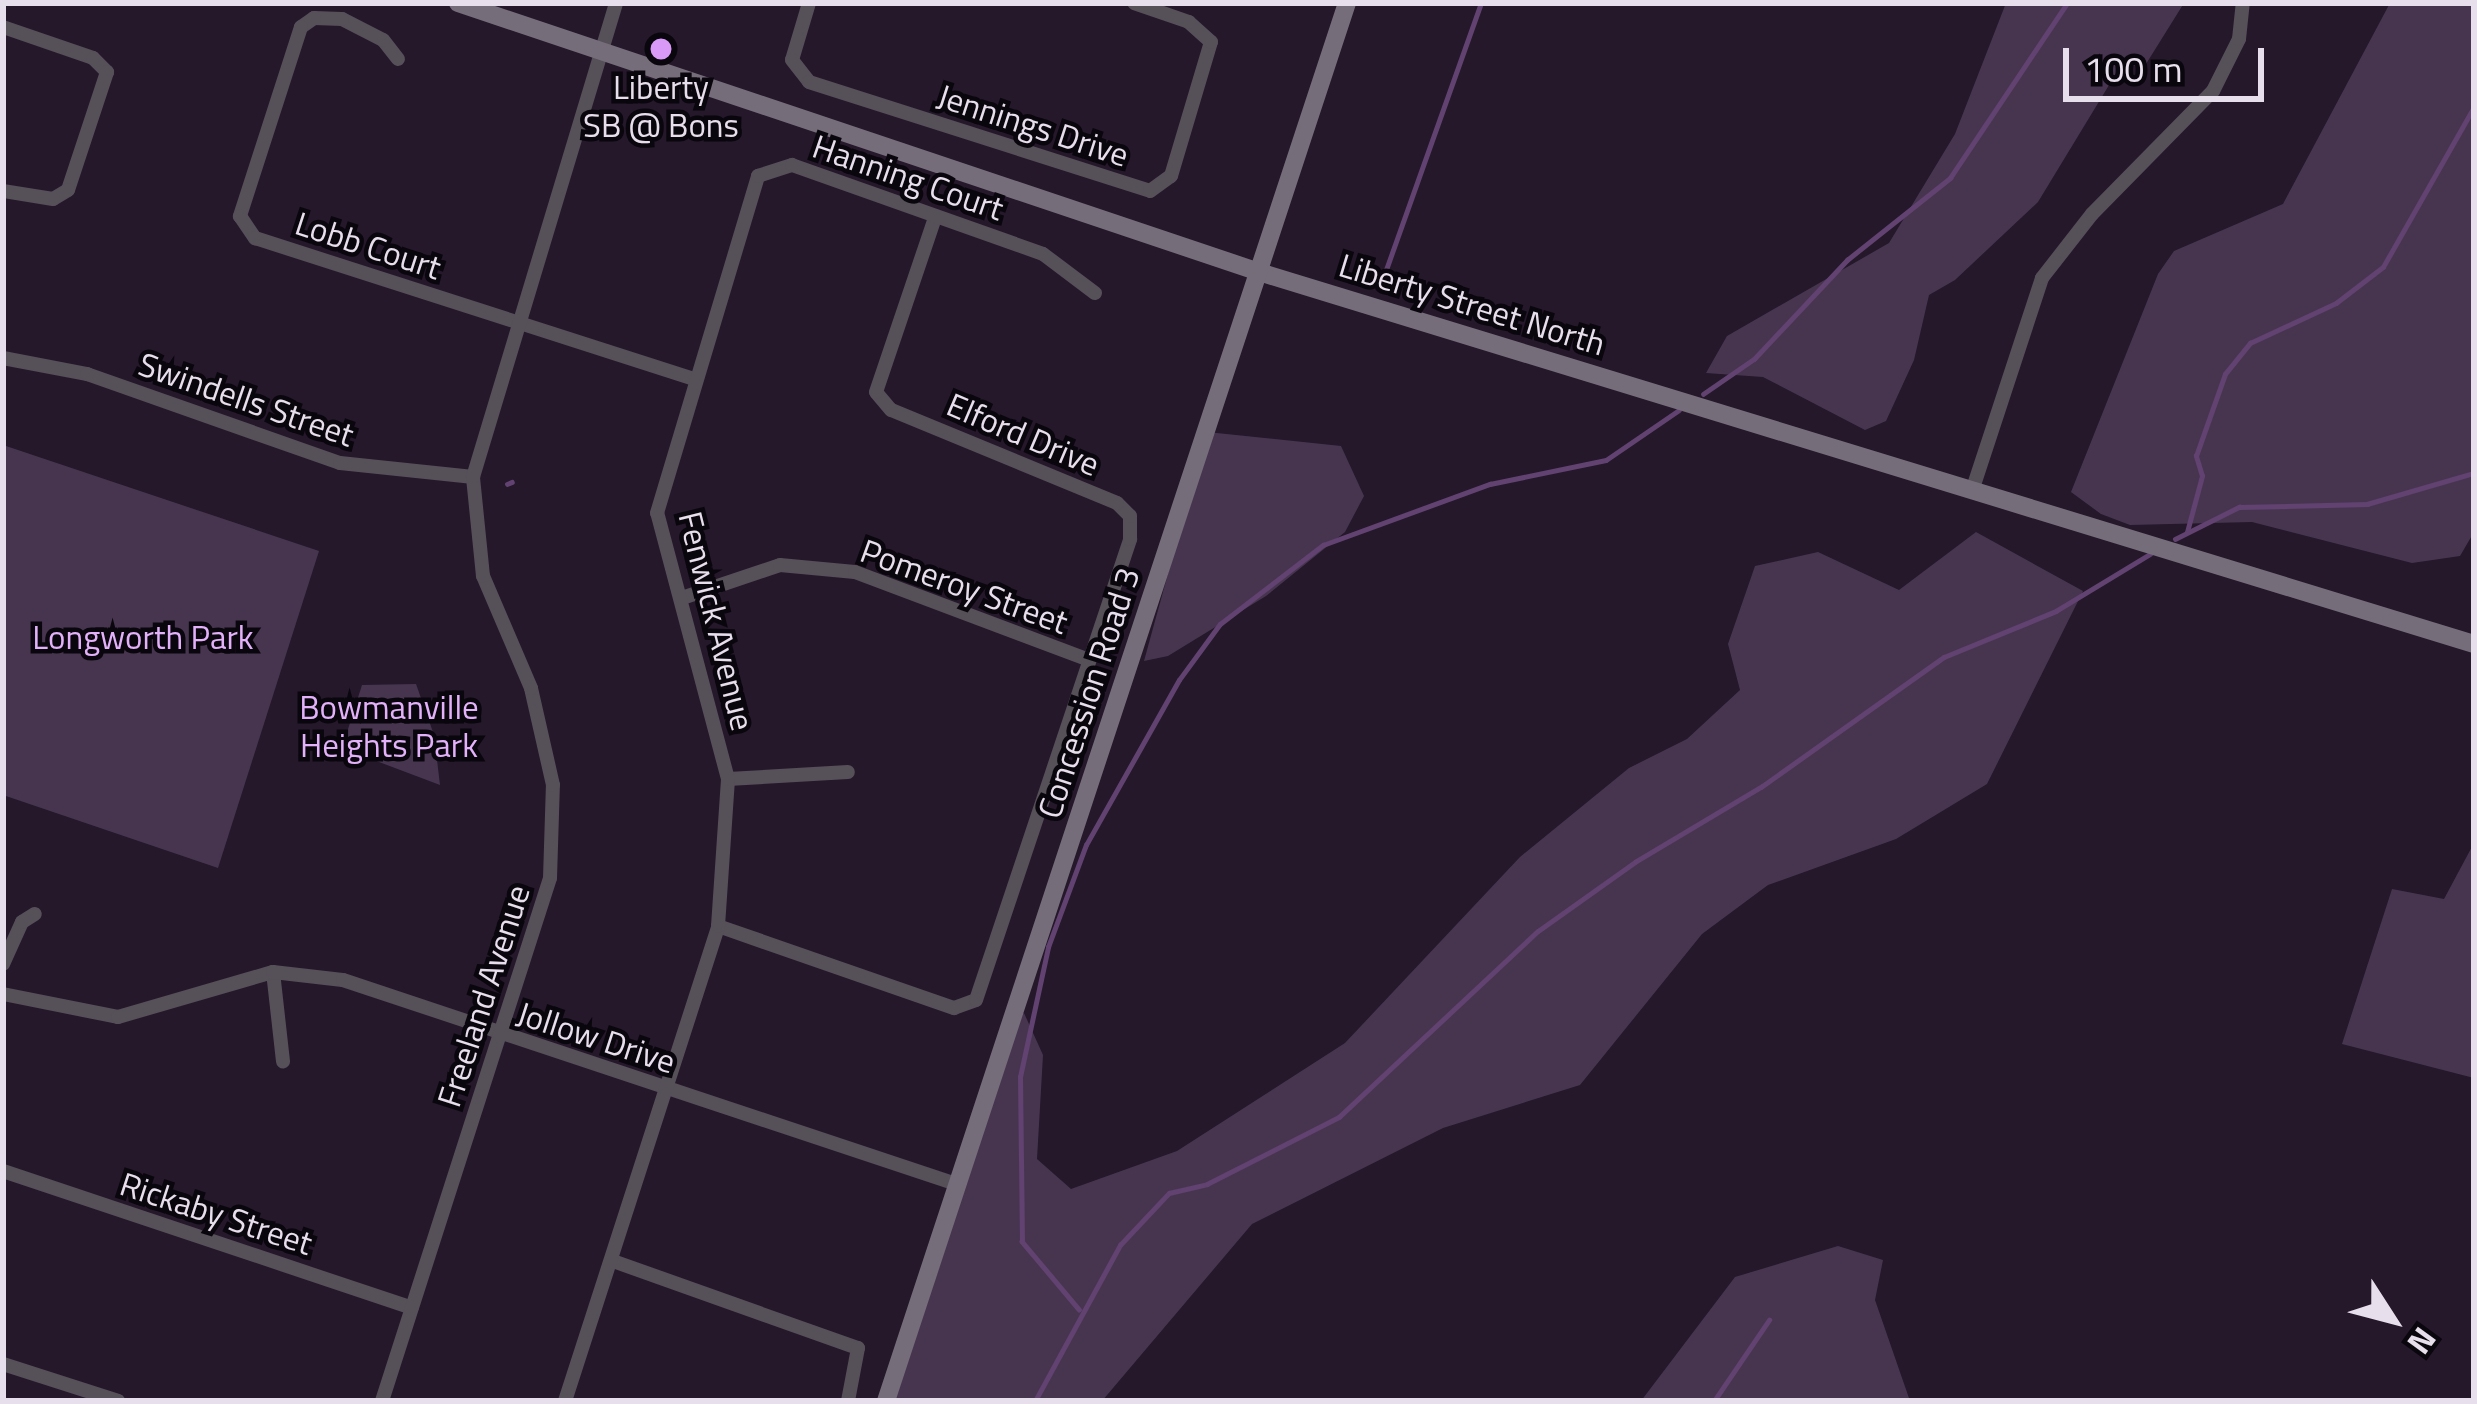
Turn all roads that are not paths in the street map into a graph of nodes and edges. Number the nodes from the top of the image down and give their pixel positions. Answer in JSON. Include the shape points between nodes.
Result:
{"nodes":[{"id":1,"x":458,"y":3,"type":"edge"},
{"id":2,"x":616,"y":3,"type":"edge"},
{"id":3,"x":809,"y":3,"type":"edge"},
{"id":4,"x":1134,"y":3,"type":"edge"},
{"id":5,"x":1347,"y":3,"type":"edge"},
{"id":6,"x":2242,"y":3,"type":"edge"},
{"id":7,"x":3,"y":27,"type":"edge"},
{"id":8,"x":600,"y":49,"type":"junction"},
{"id":9,"x":398,"y":59,"type":"dead end"},
{"id":10,"x":3,"y":191,"type":"edge"},
{"id":11,"x":935,"y":218,"type":"junction"},
{"id":12,"x":1259,"y":272,"type":"junction"},
{"id":13,"x":1095,"y":293,"type":"dead end"},
{"id":14,"x":515,"y":320,"type":"junction"},
{"id":15,"x":3,"y":358,"type":"edge"},
{"id":16,"x":692,"y":378,"type":"junction"},
{"id":17,"x":473,"y":477,"type":"junction"},
{"id":18,"x":1973,"y":488,"type":"junction"},
{"id":19,"x":685,"y":597,"type":"junction"},
{"id":20,"x":2474,"y":644,"type":"edge"},
{"id":21,"x":1087,"y":659,"type":"junction"},
{"id":22,"x":848,"y":772,"type":"dead end"},
{"id":23,"x":728,"y":779,"type":"junction"},
{"id":24,"x":35,"y":914,"type":"dead end"},
{"id":25,"x":718,"y":926,"type":"junction"},
{"id":26,"x":3,"y":964,"type":"edge"},
{"id":27,"x":273,"y":972,"type":"junction"},
{"id":28,"x":3,"y":994,"type":"edge"},
{"id":29,"x":500,"y":1035,"type":"junction"},
{"id":30,"x":283,"y":1061,"type":"dead end"},
{"id":31,"x":664,"y":1089,"type":"junction"},
{"id":32,"x":3,"y":1171,"type":"edge"},
{"id":33,"x":959,"y":1185,"type":"junction"},
{"id":34,"x":613,"y":1261,"type":"junction"},
{"id":35,"x":412,"y":1308,"type":"junction"},
{"id":36,"x":3,"y":1364,"type":"edge"},
{"id":37,"x":118,"y":1401,"type":"edge"},
{"id":38,"x":382,"y":1401,"type":"edge"},
{"id":39,"x":565,"y":1401,"type":"edge"},
{"id":40,"x":848,"y":1401,"type":"edge"},
{"id":41,"x":886,"y":1401,"type":"edge"}],
"edges":[{"from":1,"to":8,"type":"main road","name":"Liberty Street North"},
{"from":2,"to":8,"type":"street","name":"Freeland Avenue"},
{"from":3,"to":4,"type":"street","name":"Jennings Drive","via":[[792,60],[809,82],[1150,191],[1171,176],[1211,42],[1190,22]]},
{"from":5,"to":12,"type":"main road","name":"Concession Road 3"},
{"from":6,"to":18,"type":"street","via":[[2239,39],[2213,91],[2092,214],[2042,278]]},
{"from":7,"to":10,"type":"street","via":[[93,58],[107,72],[68,190],[52,199]]},
{"from":8,"to":12,"type":"main road","name":"Liberty Street North"},
{"from":8,"to":14,"type":"street","name":"Freeland Avenue"},
{"from":9,"to":14,"type":"street","name":"Lobb Court","via":[[383,40],[342,20],[314,18],[301,27],[240,217],[255,238]]},
{"from":11,"to":13,"type":"street","name":"Hanning Court","via":[[1043,254]]},
{"from":11,"to":16,"type":"street","name":"Hanning Court","via":[[792,165],[758,176]]},
{"from":11,"to":21,"type":"street","name":"Elford Drive","via":[[876,392],[891,410],[1130,516],[1130,539]]},
{"from":12,"to":18,"type":"main road","name":"Liberty Street North"},
{"from":12,"to":33,"type":"main road","name":"Concession Road 3"},
{"from":14,"to":16,"type":"street"},
{"from":14,"to":17,"type":"street","name":"Freeland Avenue"},
{"from":15,"to":17,"type":"street","name":"Swindells Street","via":[[87,374],[340,464]]},
{"from":16,"to":19,"type":"street","name":"Fenwick Avenue","via":[[657,513]]},
{"from":17,"to":29,"type":"street","name":"Freeland Avenue","via":[[483,576],[531,688],[553,785],[550,878]]},
{"from":18,"to":20,"type":"main road","name":"Liberty Street North"},
{"from":19,"to":21,"type":"street","name":"Pomeroy Street","via":[[780,565],[855,572]]},
{"from":19,"to":23,"type":"street","name":"Fenwick Avenue"},
{"from":21,"to":25,"type":"street","name":"Elford Drive","via":[[976,1000],[954,1007]]},
{"from":22,"to":23,"type":"street"},
{"from":23,"to":25,"type":"street","name":"Fenwick Avenue"},
{"from":24,"to":26,"type":"street","via":[[22,922]]},
{"from":25,"to":31,"type":"street","name":"Fenwick Avenue"},
{"from":27,"to":28,"type":"street","name":"Jollow Drive","via":[[118,1017]]},
{"from":27,"to":29,"type":"street","name":"Jollow Drive","via":[[343,980]]},
{"from":27,"to":30,"type":"street"},
{"from":29,"to":31,"type":"street","name":"Jollow Drive"},
{"from":29,"to":35,"type":"street","name":"Freeland Avenue"},
{"from":31,"to":33,"type":"street","name":"Jollow Drive"},
{"from":31,"to":34,"type":"street","name":"Fenwick Avenue"},
{"from":32,"to":35,"type":"street","name":"Rickaby Street"},
{"from":33,"to":41,"type":"main road","name":"Concession Road 3"},
{"from":34,"to":39,"type":"street","name":"Fenwick Avenue"},
{"from":34,"to":40,"type":"street","via":[[858,1348]]},
{"from":35,"to":38,"type":"street","name":"Freeland Avenue"},
{"from":36,"to":37,"type":"street"}]}
